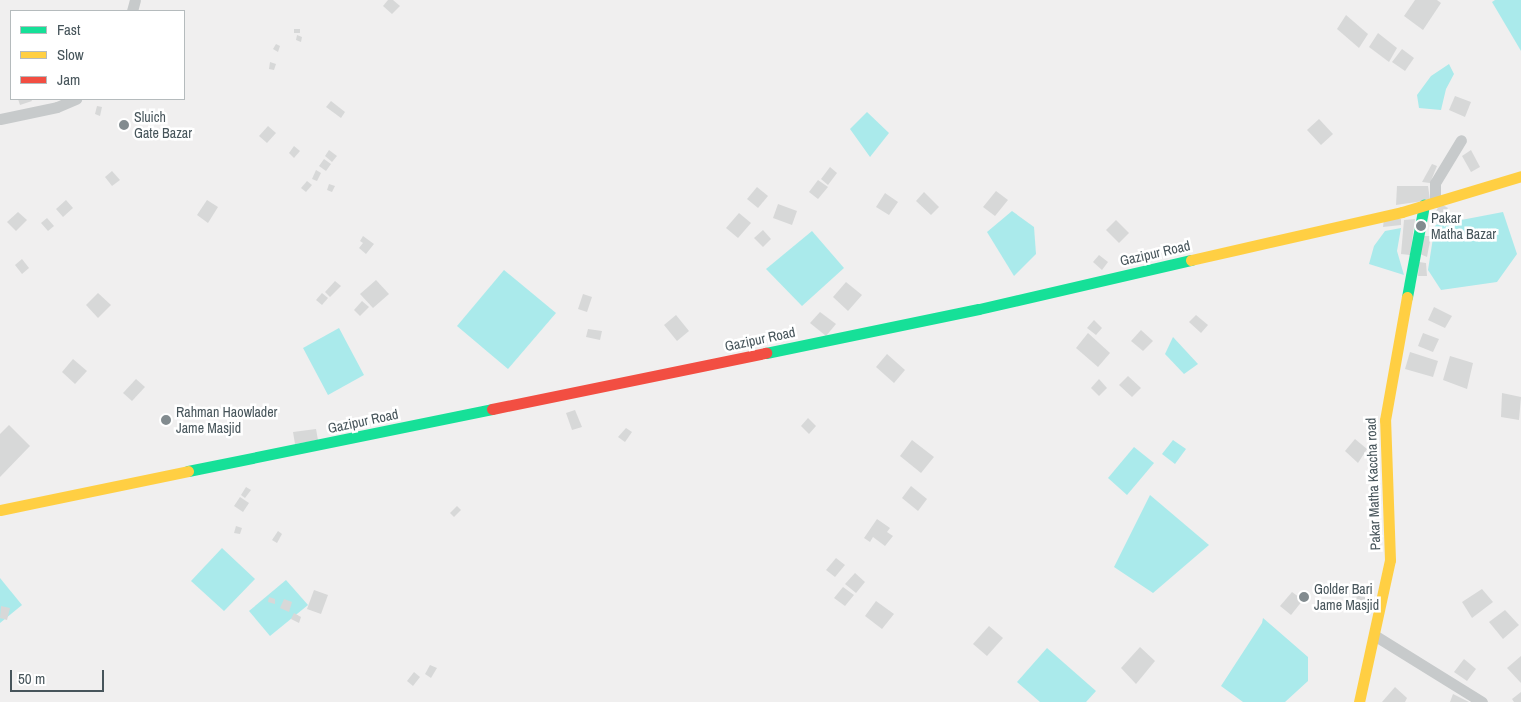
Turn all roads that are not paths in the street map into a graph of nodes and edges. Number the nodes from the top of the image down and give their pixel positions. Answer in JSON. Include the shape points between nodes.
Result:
{"nodes":[{"id":1,"x":74,"y":100,"type":"edge"},
{"id":2,"x":0,"y":119,"type":"edge"},
{"id":3,"x":1461,"y":140,"type":"dead end"},
{"id":4,"x":1521,"y":176,"type":"edge"},
{"id":5,"x":1430,"y":203,"type":"junction"},
{"id":6,"x":0,"y":510,"type":"edge"},
{"id":7,"x":1374,"y":635,"type":"junction"},
{"id":8,"x":1359,"y":702,"type":"edge"},
{"id":9,"x":1482,"y":702,"type":"edge"}],
"edges":[{"from":1,"to":2,"type":"street","via":[[57,107]]},
{"from":3,"to":5,"type":"street","via":[[1434,183]]},
{"from":4,"to":5,"type":"street","name":"Gazipur Road"},
{"from":5,"to":6,"type":"street","name":"Gazipur Road","via":[[979,308]]},
{"from":5,"to":7,"type":"street","name":"Pakar Matha Kaccha road","via":[[1385,420],[1390,560]]},
{"from":7,"to":8,"type":"street","name":"Pakar Matha Kaccha road"},
{"from":7,"to":9,"type":"street"}]}
